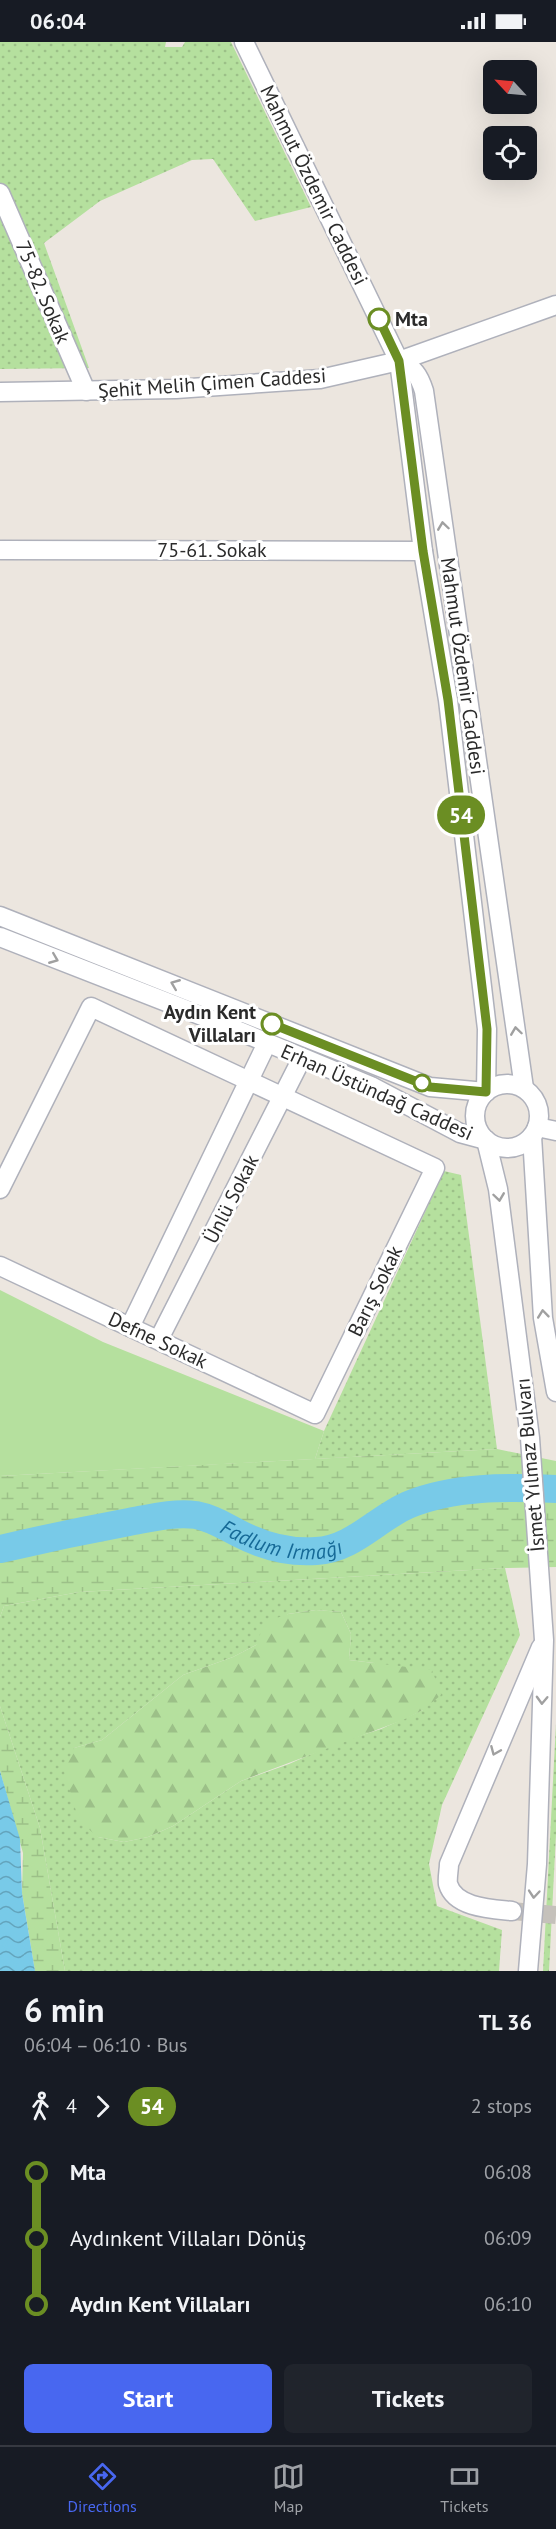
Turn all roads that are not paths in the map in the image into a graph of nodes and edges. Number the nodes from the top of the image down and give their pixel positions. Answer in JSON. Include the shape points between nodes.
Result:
{"nodes":[{"id":1,"x":244,"y":42,"type":"edge"},
{"id":2,"x":0,"y":193,"type":"edge"},
{"id":3,"x":556,"y":305,"type":"edge"},
{"id":4,"x":399,"y":361,"type":"junction"},
{"id":5,"x":86,"y":391,"type":"junction"},
{"id":6,"x":0,"y":392,"type":"edge"},
{"id":7,"x":0,"y":550,"type":"edge"},
{"id":8,"x":423,"y":551,"type":"junction"},
{"id":9,"x":0,"y":916,"type":"edge"},
{"id":10,"x":0,"y":937,"type":"edge"},
{"id":11,"x":267,"y":1043,"type":"junction"},
{"id":12,"x":302,"y":1058,"type":"junction"},
{"id":13,"x":248,"y":1081,"type":"junction"},
{"id":14,"x":524,"y":1088,"type":"junction"},
{"id":15,"x":486,"y":1092,"type":"junction"},
{"id":16,"x":282,"y":1098,"type":"junction"},
{"id":17,"x":556,"y":1131,"type":"edge"},
{"id":18,"x":535,"y":1132,"type":"junction"},
{"id":19,"x":486,"y":1140,"type":"junction"},
{"id":20,"x":0,"y":1189,"type":"edge"},
{"id":21,"x":0,"y":1266,"type":"edge"},
{"id":22,"x":130,"y":1327,"type":"junction"},
{"id":23,"x":159,"y":1340,"type":"junction"},
{"id":24,"x":556,"y":1392,"type":"edge"},
{"id":25,"x":315,"y":1414,"type":"joint"},
{"id":26,"x":544,"y":1640,"type":"junction"},
{"id":27,"x":512,"y":1911,"type":"tunnel mouth"},
{"id":28,"x":528,"y":1971,"type":"edge"}],
"edges":[{"from":1,"to":4,"type":"street","name":"Mahmut Özdemir Caddesi"},
{"from":2,"to":5,"type":"street","name":"75-82. Sokak"},
{"from":3,"to":4,"type":"street","name":"Şehit Melih Çimen Caddesi"},
{"from":4,"to":5,"type":"street","name":"Şehit Melih Çimen Caddesi","via":[[320,379]]},
{"from":4,"to":8,"type":"street","name":"Mahmut Özdemir Caddesi"},
{"from":14,"to":4,"type":"street","name":"Mahmut Özdemir Caddesi","one_way":true,"via":[[424,391],[412,366]]},
{"from":5,"to":6,"type":"street","name":"Şehit Melih Çimen Caddesi"},
{"from":7,"to":8,"type":"street","name":"75-61. Sokak"},
{"from":8,"to":15,"type":"street","name":"Mahmut Özdemir Caddesi","via":[[448,700],[484,1006]]},
{"from":15,"to":9,"type":"street","name":"Erhan Üstündağ Caddesi","one_way":true,"via":[[430,1087]]},
{"from":10,"to":11,"type":"street","name":"Erhan Üstündağ Caddesi","one_way":true},
{"from":11,"to":12,"type":"street","name":"Erhan Üstündağ Caddesi"},
{"from":11,"to":13,"type":"street","name":"Ünlü Sokak"},
{"from":12,"to":16,"type":"street","name":"Ünlü Sokak"},
{"from":12,"to":19,"type":"street","name":"Erhan Üstündağ Caddesi","via":[[410,1104],[460,1133]]},
{"from":13,"to":16,"type":"street"},
{"from":13,"to":20,"type":"street","via":[[91,1007]]},
{"from":13,"to":22,"type":"street","name":"Ünlü Sokak"},
{"from":14,"to":15,"type":"street","via":[[503,1084]]},
{"from":14,"to":18,"type":"street","via":[[537,1105]]},
{"from":15,"to":19,"type":"street","via":[[476,1114]]},
{"from":16,"to":23,"type":"street","name":"Ünlü Sokak"},
{"from":16,"to":25,"type":"street","name":"Barış Sokak","via":[[435,1168]]},
{"from":17,"to":18,"type":"street"},
{"from":18,"to":19,"type":"street","via":[[515,1147],[505,1148]]},
{"from":24,"to":18,"type":"street","name":"İsmet Yılmaz Bulvarı","one_way":true,"via":[[543,1318]]},
{"from":19,"to":26,"type":"street","name":"İsmet Yılmaz Bulvarı","one_way":true,"via":[[498,1189],[530,1438]]},
{"from":21,"to":22,"type":"street","name":"Defne Sokak"},
{"from":22,"to":23,"type":"street","name":"Defne Sokak"},
{"from":23,"to":25,"type":"street","name":"Defne Sokak"},
{"from":26,"to":27,"type":"street","one_way":true,"via":[[449,1864],[448,1884],[457,1896],[488,1909]]},
{"from":26,"to":28,"type":"street","name":"İsmet Yılmaz Bulvarı","one_way":true,"via":[[537,1864]]}]}
